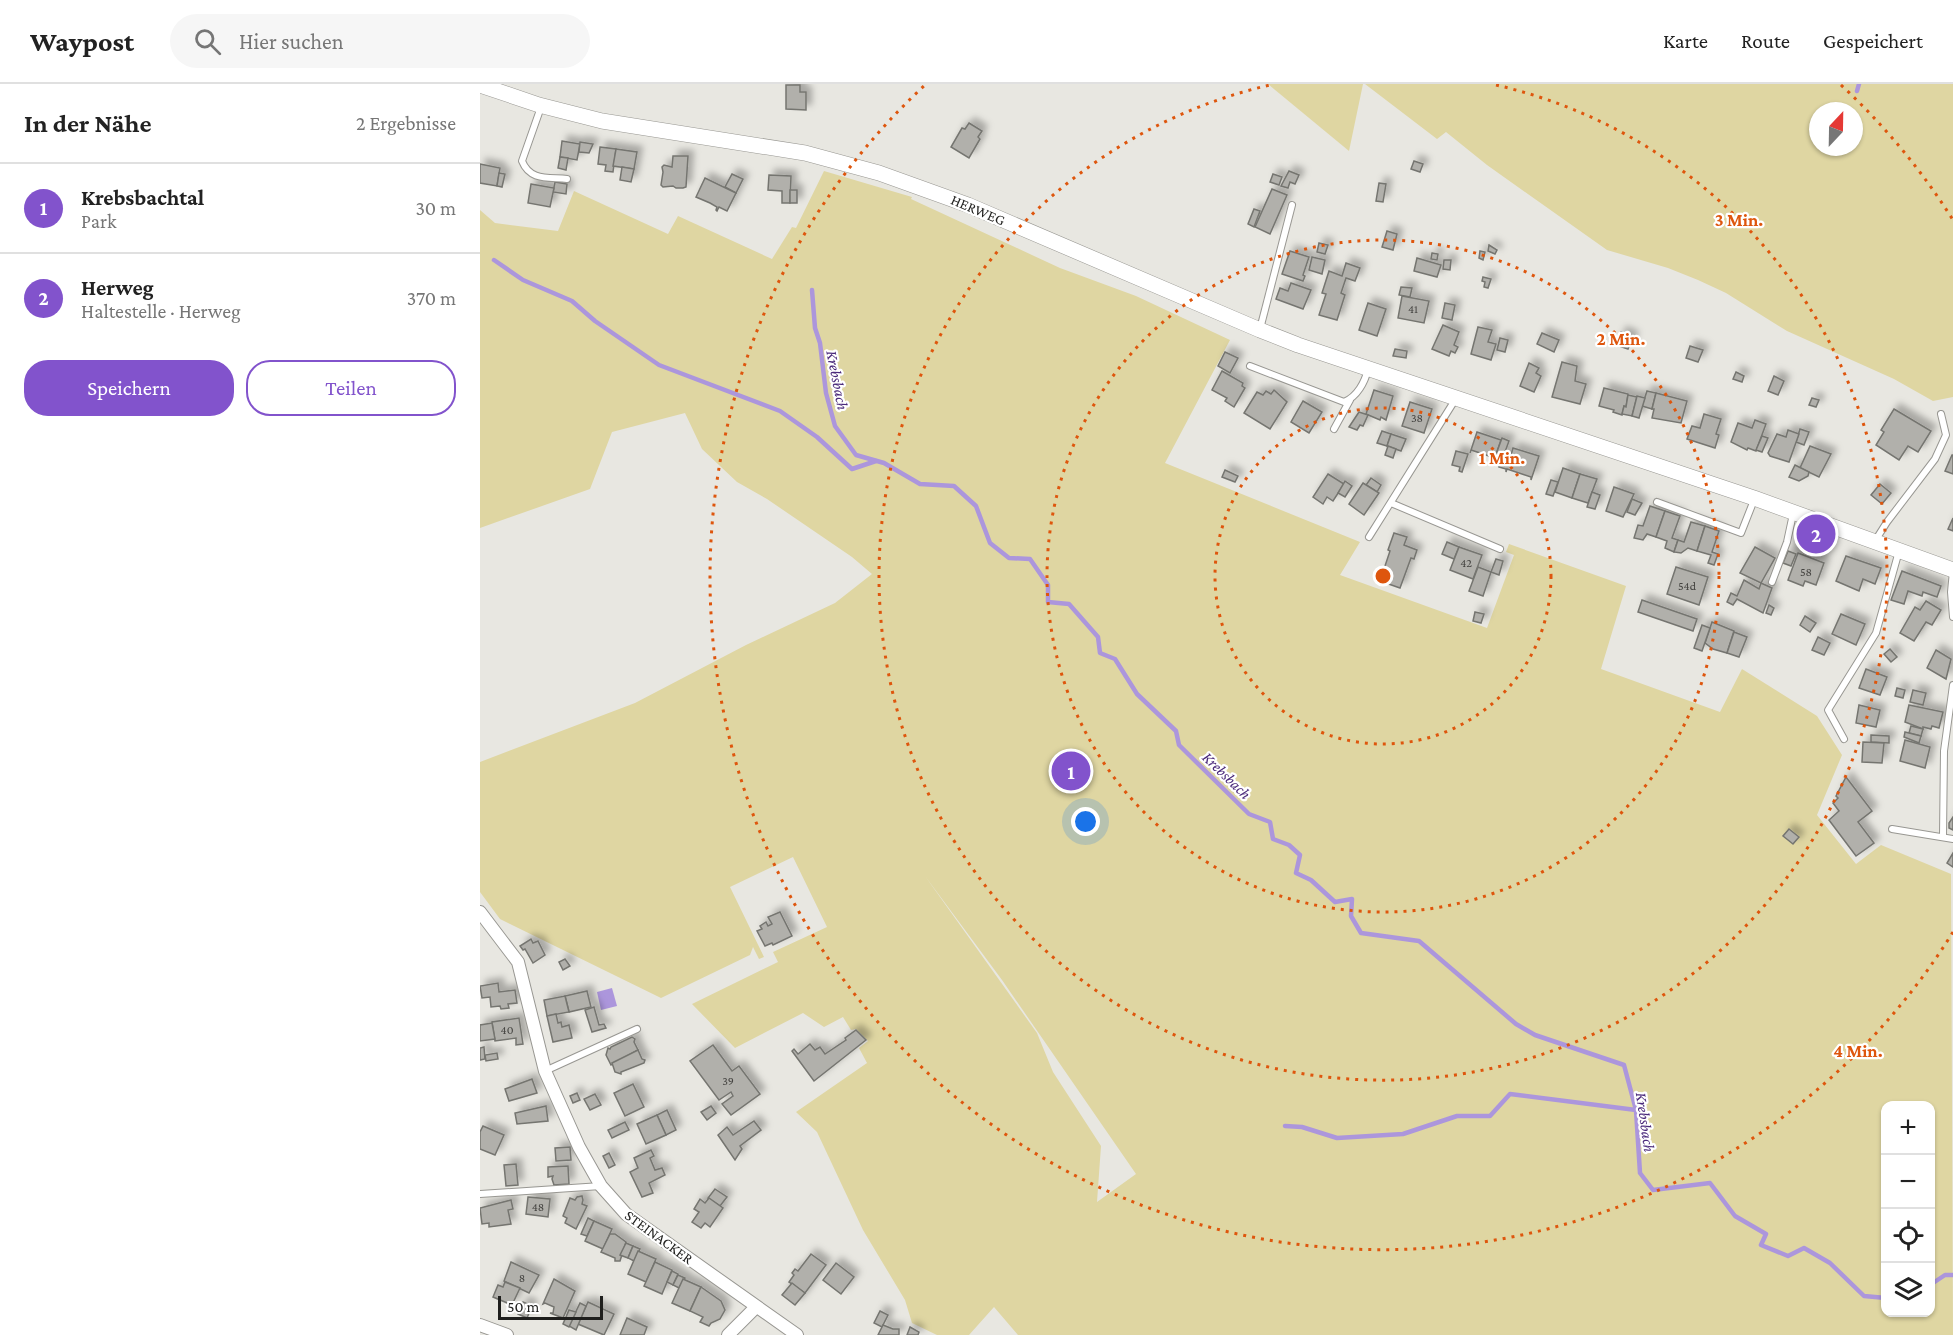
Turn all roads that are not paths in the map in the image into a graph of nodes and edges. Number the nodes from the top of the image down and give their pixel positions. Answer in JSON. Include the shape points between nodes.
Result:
{"nodes":[{"id":1,"x":480,"y":85,"type":"edge"},
{"id":2,"x":542,"y":106,"type":"junction"},
{"id":3,"x":567,"y":179,"type":"dead end"},
{"id":4,"x":1292,"y":205,"type":"dead end"},
{"id":5,"x":1260,"y":330,"type":"junction"},
{"id":6,"x":1250,"y":366,"type":"dead end"},
{"id":7,"x":1369,"y":368,"type":"junction"},
{"id":8,"x":1456,"y":398,"type":"junction"},
{"id":9,"x":1350,"y":400,"type":"junction"},
{"id":10,"x":1941,"y":414,"type":"dead end"},
{"id":11,"x":1334,"y":429,"type":"dead end"},
{"id":12,"x":1754,"y":498,"type":"junction"},
{"id":13,"x":1657,"y":502,"type":"dead end"},
{"id":14,"x":1391,"y":503,"type":"junction"},
{"id":15,"x":1793,"y":512,"type":"junction"},
{"id":16,"x":1369,"y":537,"type":"dead end"},
{"id":17,"x":1875,"y":541,"type":"junction"},
{"id":18,"x":1500,"y":549,"type":"dead end"},
{"id":19,"x":1899,"y":549,"type":"junction"},
{"id":20,"x":1953,"y":570,"type":"edge"},
{"id":21,"x":1772,"y":582,"type":"dead end"},
{"id":22,"x":1953,"y":617,"type":"edge"},
{"id":23,"x":1953,"y":685,"type":"edge"},
{"id":24,"x":1844,"y":739,"type":"dead end"},
{"id":25,"x":1892,"y":829,"type":"dead end"},
{"id":26,"x":1943,"y":836,"type":"junction"},
{"id":27,"x":1953,"y":839,"type":"edge"},
{"id":28,"x":480,"y":912,"type":"edge"},
{"id":29,"x":637,"y":1029,"type":"dead end"},
{"id":30,"x":545,"y":1071,"type":"junction"},
{"id":31,"x":601,"y":1186,"type":"junction"},
{"id":32,"x":480,"y":1194,"type":"edge"},
{"id":33,"x":756,"y":1306,"type":"junction"},
{"id":34,"x":480,"y":1325,"type":"edge"},
{"id":35,"x":507,"y":1335,"type":"edge"},
{"id":36,"x":728,"y":1335,"type":"edge"},
{"id":37,"x":797,"y":1335,"type":"edge"}],
"edges":[{"from":1,"to":2,"type":"street","name":"HERWEG"},
{"from":2,"to":3,"type":"lane","via":[[522,161],[527,172],[535,177]]},
{"from":2,"to":5,"type":"street","name":"HERWEG","via":[[602,121],[805,153],[879,173],[968,205]]},
{"from":4,"to":5,"type":"lane"},
{"from":5,"to":7,"type":"street","name":"HERWEG"},
{"from":6,"to":9,"type":"lane","via":[[1344,402]]},
{"from":7,"to":8,"type":"street","name":"HERWEG"},
{"from":7,"to":9,"type":"lane"},
{"from":8,"to":12,"type":"street","name":"HERWEG"},
{"from":8,"to":14,"type":"lane"},
{"from":9,"to":11,"type":"lane"},
{"from":10,"to":17,"type":"lane","via":[[1946,435],[1935,459]]},
{"from":12,"to":13,"type":"lane","via":[[1741,534]]},
{"from":12,"to":15,"type":"street","name":"HERWEG"},
{"from":14,"to":16,"type":"lane"},
{"from":14,"to":18,"type":"lane"},
{"from":15,"to":17,"type":"street","name":"HERWEG"},
{"from":15,"to":21,"type":"lane"},
{"from":17,"to":19,"type":"street","name":"HERWEG"},
{"from":19,"to":20,"type":"street","name":"HERWEG"},
{"from":19,"to":24,"type":"lane","via":[[1876,633],[1828,710]]},
{"from":20,"to":22,"type":"lane","name":"HERWEG"},
{"from":23,"to":26,"type":"lane","via":[[1944,751]]},
{"from":25,"to":26,"type":"lane"},
{"from":26,"to":27,"type":"lane"},
{"from":28,"to":30,"type":"street","name":"STEINACKER","via":[[518,962]]},
{"from":29,"to":30,"type":"lane"},
{"from":30,"to":31,"type":"street","name":"STEINACKER"},
{"from":31,"to":32,"type":"lane"},
{"from":31,"to":33,"type":"street","name":"STEINACKER","via":[[626,1214]]},
{"from":33,"to":36,"type":"street"},
{"from":33,"to":37,"type":"street","name":"STEINACKER"},
{"from":34,"to":35,"type":"street"}]}
